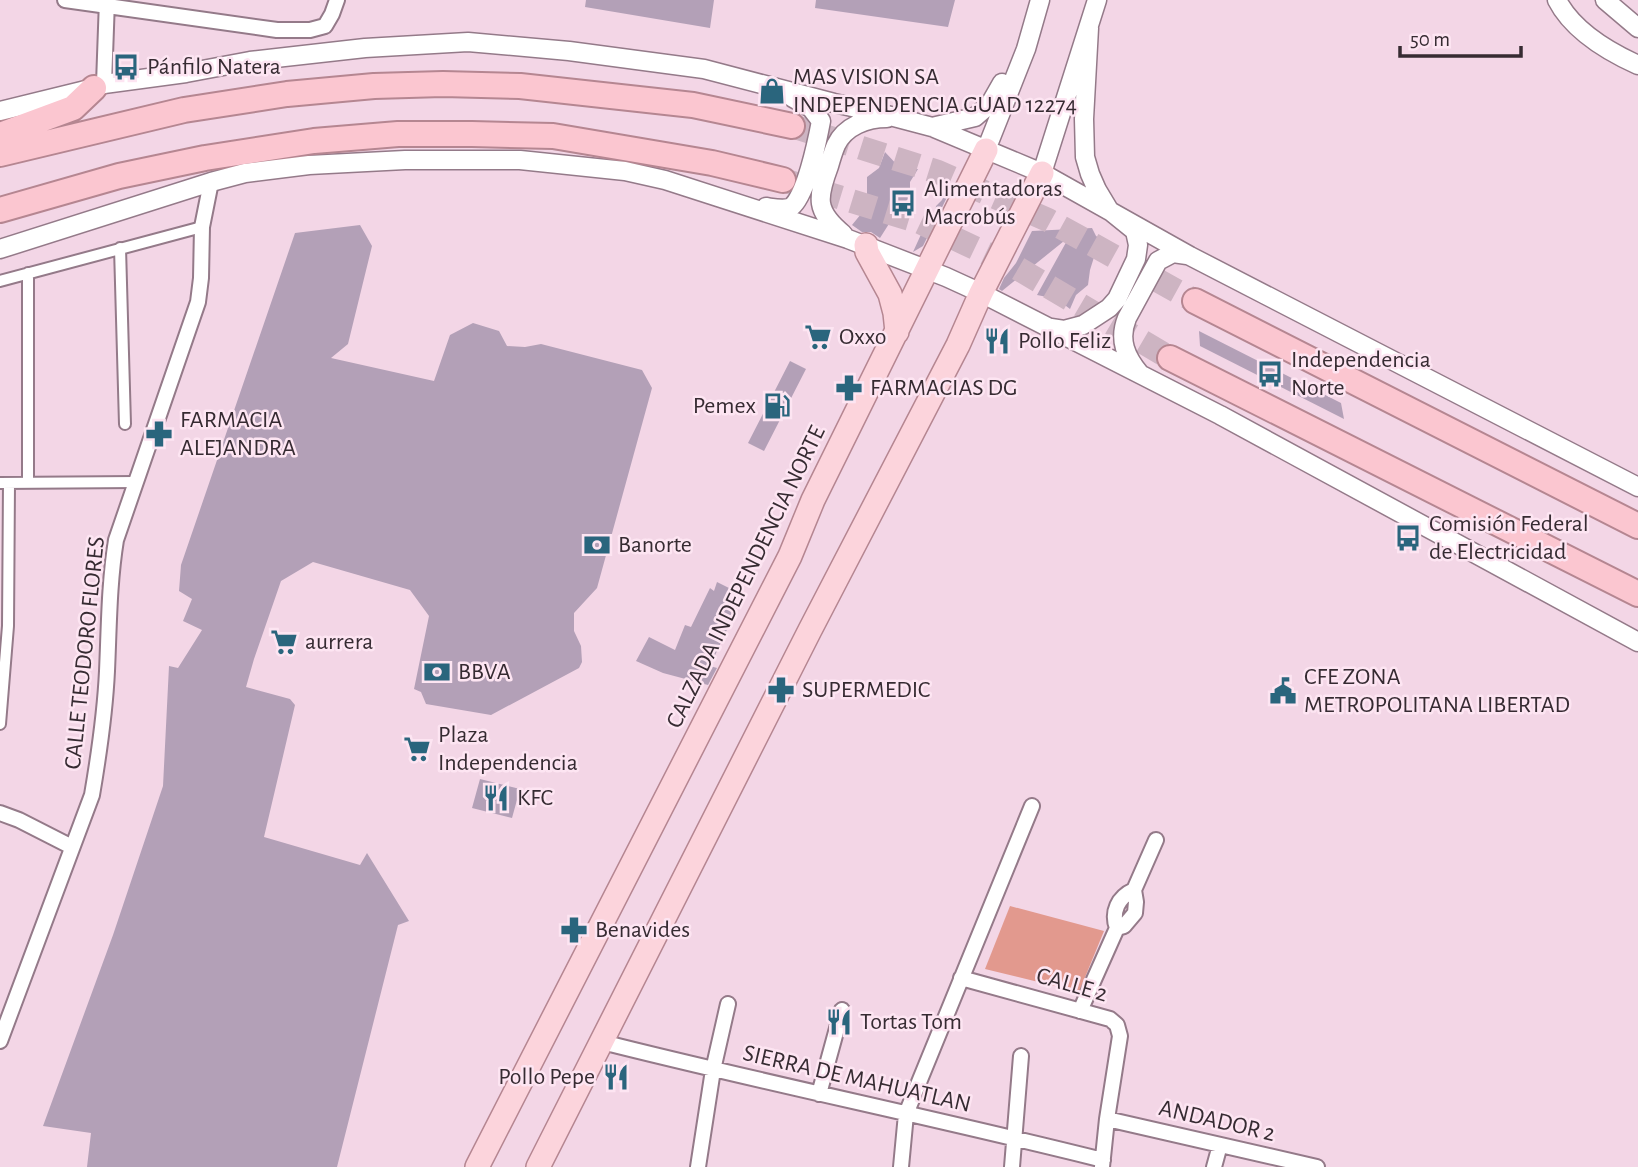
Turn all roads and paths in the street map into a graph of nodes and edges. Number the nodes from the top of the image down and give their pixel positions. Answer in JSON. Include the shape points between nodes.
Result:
{"nodes":[{"id":1,"x":65,"y":0,"type":"edge"},
{"id":2,"x":337,"y":0,"type":"edge"},
{"id":3,"x":1040,"y":0,"type":"edge"},
{"id":4,"x":1097,"y":0,"type":"edge"},
{"id":5,"x":1556,"y":0,"type":"edge"},
{"id":6,"x":1605,"y":0,"type":"edge"},
{"id":7,"x":106,"y":3,"type":"edge"},
{"id":8,"x":1089,"y":28,"type":"junction"},
{"id":9,"x":1638,"y":28,"type":"edge"},
{"id":10,"x":1026,"y":49,"type":"junction"},
{"id":11,"x":1638,"y":65,"type":"edge"},
{"id":12,"x":99,"y":86,"type":"junction"},
{"id":13,"x":774,"y":88,"type":"junction"},
{"id":14,"x":0,"y":111,"type":"edge"},
{"id":15,"x":897,"y":118,"type":"junction"},
{"id":16,"x":792,"y":126,"type":"tunnel mouth"},
{"id":17,"x":932,"y":127,"type":"junction"},
{"id":18,"x":0,"y":135,"type":"edge"},
{"id":19,"x":986,"y":150,"type":"junction"},
{"id":20,"x":0,"y":154,"type":"edge"},
{"id":21,"x":1042,"y":173,"type":"junction"},
{"id":22,"x":783,"y":180,"type":"tunnel mouth"},
{"id":23,"x":211,"y":182,"type":"junction"},
{"id":24,"x":735,"y":204,"type":"junction"},
{"id":25,"x":0,"y":209,"type":"edge"},
{"id":26,"x":1109,"y":210,"type":"junction"},
{"id":27,"x":202,"y":227,"type":"junction"},
{"id":28,"x":857,"y":242,"type":"junction"},
{"id":29,"x":120,"y":248,"type":"junction"},
{"id":30,"x":0,"y":249,"type":"edge"},
{"id":31,"x":1190,"y":256,"type":"junction"},
{"id":32,"x":928,"y":270,"type":"junction"},
{"id":33,"x":28,"y":272,"type":"junction"},
{"id":34,"x":0,"y":281,"type":"edge"},
{"id":35,"x":981,"y":293,"type":"junction"},
{"id":36,"x":1195,"y":300,"type":"tunnel mouth"},
{"id":37,"x":1045,"y":326,"type":"junction"},
{"id":38,"x":897,"y":332,"type":"junction"},
{"id":39,"x":1170,"y":358,"type":"tunnel mouth"},
{"id":40,"x":1141,"y":375,"type":"junction"},
{"id":41,"x":125,"y":424,"type":"dead end"},
{"id":42,"x":136,"y":482,"type":"junction"},
{"id":43,"x":4,"y":483,"type":"edge"},
{"id":44,"x":28,"y":483,"type":"junction"},
{"id":45,"x":1638,"y":487,"type":"edge"},
{"id":46,"x":1638,"y":526,"type":"edge"},
{"id":47,"x":1638,"y":594,"type":"edge"},
{"id":48,"x":1638,"y":642,"type":"edge"},
{"id":49,"x":0,"y":724,"type":"edge"},
{"id":50,"x":1032,"y":807,"type":"dead end"},
{"id":51,"x":0,"y":813,"type":"edge"},
{"id":52,"x":1156,"y":840,"type":"dead end"},
{"id":53,"x":72,"y":847,"type":"junction"},
{"id":54,"x":961,"y":978,"type":"junction"},
{"id":55,"x":728,"y":1004,"type":"dead end"},
{"id":56,"x":842,"y":1010,"type":"dead end"},
{"id":57,"x":1080,"y":1011,"type":"junction"},
{"id":58,"x":0,"y":1041,"type":"edge"},
{"id":59,"x":602,"y":1042,"type":"junction"},
{"id":60,"x":1021,"y":1056,"type":"dead end"},
{"id":61,"x":713,"y":1070,"type":"junction"},
{"id":62,"x":818,"y":1094,"type":"junction"},
{"id":63,"x":906,"y":1114,"type":"junction"},
{"id":64,"x":1107,"y":1119,"type":"junction"},
{"id":65,"x":1014,"y":1138,"type":"junction"},
{"id":66,"x":1220,"y":1145,"type":"junction"},
{"id":67,"x":1102,"y":1164,"type":"edge"},
{"id":68,"x":477,"y":1167,"type":"edge"},
{"id":69,"x":538,"y":1167,"type":"edge"},
{"id":70,"x":698,"y":1167,"type":"edge"},
{"id":71,"x":901,"y":1167,"type":"edge"},
{"id":72,"x":1012,"y":1167,"type":"edge"},
{"id":73,"x":1214,"y":1167,"type":"edge"},
{"id":74,"x":1317,"y":1167,"type":"edge"}],
"edges":[{"from":1,"to":7,"type":"street"},
{"from":2,"to":7,"type":"street","via":[[324,26],[310,30],[277,30]]},
{"from":3,"to":10,"type":"street","name":"CALZADA INDEPENDENCIA NORTE"},
{"from":4,"to":8,"type":"street"},
{"from":5,"to":11,"type":"street","via":[[1582,31]]},
{"from":6,"to":9,"type":"street"},
{"from":7,"to":12,"type":"street"},
{"from":8,"to":21,"type":"street"},
{"from":8,"to":26,"type":"street","via":[[1085,157]]},
{"from":10,"to":17,"type":"street","via":[[983,112]]},
{"from":10,"to":19,"type":"street","name":"CALZADA INDEPENDENCIA NORTE"},
{"from":12,"to":13,"type":"street","via":[[250,61],[468,42],[665,63]]},
{"from":12,"to":14,"type":"street"},
{"from":12,"to":18,"type":"highway","via":[[73,108]]},
{"from":13,"to":15,"type":"street"},
{"from":13,"to":24,"type":"street","via":[[811,108],[821,121],[814,157],[797,202],[789,208]]},
{"from":15,"to":17,"type":"street"},
{"from":15,"to":28,"type":"street","via":[[872,118],[849,129],[836,145],[821,187],[821,207],[830,224]]},
{"from":16,"to":20,"type":"highway","via":[[693,105],[533,87],[374,86],[184,110]]},
{"from":17,"to":19,"type":"street"},
{"from":19,"to":21,"type":"street"},
{"from":19,"to":32,"type":"main road","name":"CALZADA INDEPENDENCIA NORTE"},
{"from":21,"to":26,"type":"street"},
{"from":21,"to":35,"type":"main road"},
{"from":22,"to":25,"type":"highway","via":[[552,136],[398,134],[205,158]]},
{"from":23,"to":24,"type":"street","via":[[309,164],[520,160],[625,171]]},
{"from":23,"to":27,"type":"street","name":"CALLE TEODORO FLORES"},
{"from":23,"to":30,"type":"street"},
{"from":24,"to":28,"type":"street"},
{"from":26,"to":31,"type":"street"},
{"from":26,"to":37,"type":"street","via":[[1135,231],[1138,245],[1117,299],[1083,325],[1064,330]]},
{"from":27,"to":29,"type":"street"},
{"from":27,"to":42,"type":"street","name":"CALLE TEODORO FLORES","via":[[198,302]]},
{"from":28,"to":32,"type":"street"},
{"from":28,"to":38,"type":"main road","via":[[890,294]]},
{"from":29,"to":33,"type":"street"},
{"from":29,"to":41,"type":"street"},
{"from":31,"to":40,"type":"street","via":[[1173,253],[1158,261],[1123,327],[1123,345]]},
{"from":31,"to":45,"type":"street"},
{"from":32,"to":35,"type":"street"},
{"from":32,"to":38,"type":"main road","name":"CALZADA INDEPENDENCIA NORTE"},
{"from":33,"to":34,"type":"street"},
{"from":33,"to":44,"type":"street"},
{"from":35,"to":37,"type":"street"},
{"from":35,"to":59,"type":"main road"},
{"from":36,"to":46,"type":"highway"},
{"from":37,"to":40,"type":"street"},
{"from":38,"to":68,"type":"main road","name":"CALZADA INDEPENDENCIA NORTE","via":[[790,556]]},
{"from":39,"to":47,"type":"highway"},
{"from":40,"to":48,"type":"street"},
{"from":42,"to":44,"type":"street"},
{"from":42,"to":53,"type":"street","name":"CALLE TEODORO FLORES","via":[[112,565],[99,756],[92,795]]},
{"from":43,"to":44,"type":"street"},
{"from":43,"to":49,"type":"street","via":[[8,626]]},
{"from":50,"to":54,"type":"street","via":[[1011,858],[1012,878],[995,896]]},
{"from":51,"to":53,"type":"street"},
{"from":52,"to":57,"type":"street","via":[[1134,890],[1135,913],[1117,929]]},
{"from":53,"to":58,"type":"street","name":"CALLE TEODORO FLORES"},
{"from":54,"to":57,"type":"street","name":"CALLE 2"},
{"from":54,"to":63,"type":"street"},
{"from":55,"to":61,"type":"street"},
{"from":56,"to":62,"type":"street"},
{"from":57,"to":64,"type":"street","name":"CALLE 2","via":[[1117,1025],[1120,1037]]},
{"from":59,"to":61,"type":"street","name":"SIERRA DE MAHUATLAN"},
{"from":59,"to":69,"type":"main road"},
{"from":60,"to":65,"type":"street"},
{"from":61,"to":62,"type":"street","name":"SIERRA DE MAHUATLAN"},
{"from":61,"to":70,"type":"street"},
{"from":62,"to":63,"type":"street","name":"SIERRA DE MAHUATLAN"},
{"from":63,"to":65,"type":"street","name":"SIERRA DE MAHUATLAN"},
{"from":63,"to":71,"type":"street"},
{"from":64,"to":66,"type":"street","name":"ANDADOR 2"},
{"from":64,"to":67,"type":"street"},
{"from":65,"to":67,"type":"street","name":"SIERRA DE MAHUATLAN"},
{"from":65,"to":72,"type":"street"},
{"from":66,"to":73,"type":"street"},
{"from":66,"to":74,"type":"street","name":"ANDADOR 2"}]}
